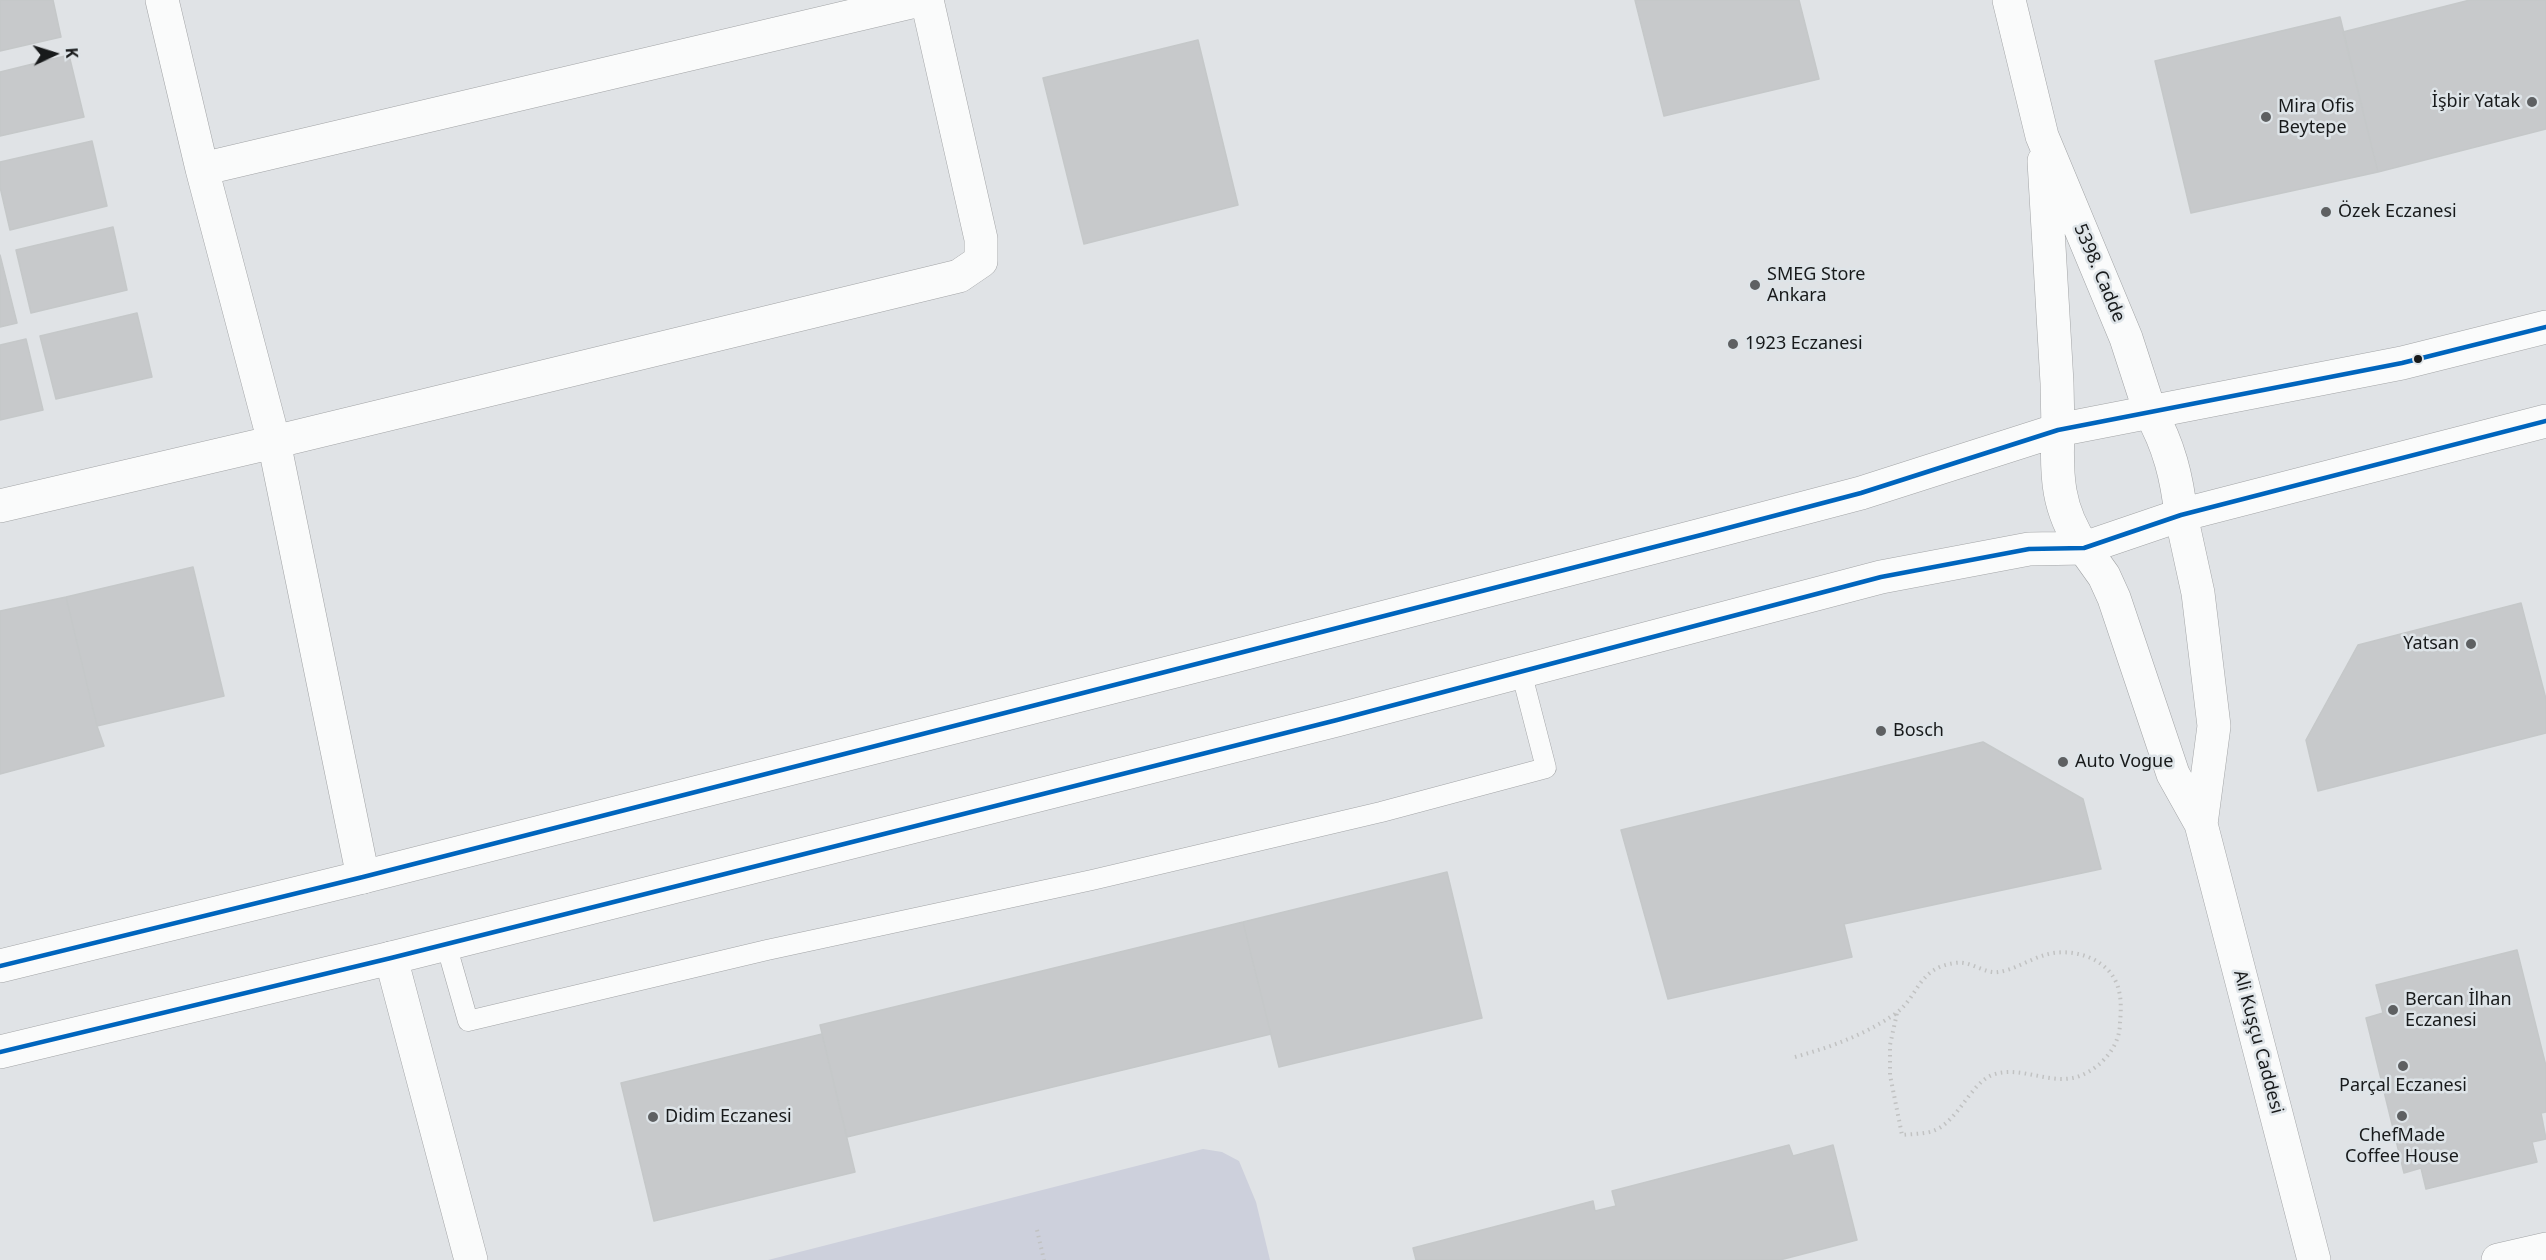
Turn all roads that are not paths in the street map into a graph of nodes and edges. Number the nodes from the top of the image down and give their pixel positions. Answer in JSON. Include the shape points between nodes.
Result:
{"nodes":[{"id":1,"x":162,"y":0,"type":"edge"},
{"id":2,"x":920,"y":0,"type":"edge"},
{"id":3,"x":927,"y":0,"type":"edge"},
{"id":4,"x":2008,"y":0,"type":"edge"},
{"id":5,"x":2042,"y":136,"type":"junction"},
{"id":6,"x":202,"y":169,"type":"junction"},
{"id":7,"x":2546,"y":327,"type":"edge"},
{"id":8,"x":2150,"y":412,"type":"junction"},
{"id":9,"x":2546,"y":421,"type":"edge"},
{"id":10,"x":2058,"y":430,"type":"junction"},
{"id":11,"x":273,"y":442,"type":"junction"},
{"id":12,"x":0,"y":506,"type":"edge"},
{"id":13,"x":2181,"y":515,"type":"junction"},
{"id":14,"x":2084,"y":548,"type":"junction"},
{"id":15,"x":1521,"y":671,"type":"junction"},
{"id":16,"x":2201,"y":824,"type":"junction"},
{"id":17,"x":363,"y":877,"type":"junction"},
{"id":18,"x":446,"y":944,"type":"junction"},
{"id":19,"x":391,"y":958,"type":"junction"},
{"id":20,"x":0,"y":966,"type":"edge"},
{"id":21,"x":0,"y":1052,"type":"edge"},
{"id":22,"x":2546,"y":1249,"type":"edge"},
{"id":23,"x":471,"y":1260,"type":"edge"},
{"id":24,"x":2314,"y":1260,"type":"edge"},
{"id":25,"x":2498,"y":1260,"type":"edge"}],
"edges":[{"from":1,"to":6,"type":"main road"},
{"from":2,"to":6,"type":"main road"},
{"from":3,"to":11,"type":"main road","via":[[981,239],[981,261],[959,276]]},
{"from":4,"to":5,"type":"main road","name":"5398. Cadde"},
{"from":5,"to":8,"type":"main road","name":"5398. Cadde","via":[[2126,338]]},
{"from":5,"to":10,"type":"main road","name":"5398. Cadde"},
{"from":6,"to":11,"type":"main road"},
{"from":7,"to":8,"type":"main road","via":[[2402,363]]},
{"from":8,"to":10,"type":"main road"},
{"from":8,"to":13,"type":"main road","name":"5398. Cadde","via":[[2171,459]]},
{"from":9,"to":13,"type":"main road"},
{"from":10,"to":14,"type":"main road","name":"5398. Cadde","via":[[2061,502],[2071,530]]},
{"from":10,"to":17,"type":"main road","via":[[1860,493],[1705,534]]},
{"from":11,"to":12,"type":"main road"},
{"from":11,"to":17,"type":"main road"},
{"from":13,"to":14,"type":"main road"},
{"from":13,"to":16,"type":"main road","name":"Ali Kuşçu Caddesi","via":[[2198,593],[2214,726]]},
{"from":14,"to":15,"type":"main road","via":[[2029,549],[1881,577]]},
{"from":14,"to":16,"type":"main road","name":"Ali Kuşçu Caddesi","via":[[2114,598],[2173,774]]},
{"from":15,"to":18,"type":"main road"},
{"from":15,"to":18,"type":"lane","via":[[1546,768],[1382,812],[468,1021]]},
{"from":16,"to":24,"type":"main road","name":"Ali Kuşçu Caddesi"},
{"from":17,"to":20,"type":"main road"},
{"from":18,"to":19,"type":"main road"},
{"from":19,"to":21,"type":"main road"},
{"from":19,"to":23,"type":"main road"},
{"from":22,"to":25,"type":"main road"}]}
